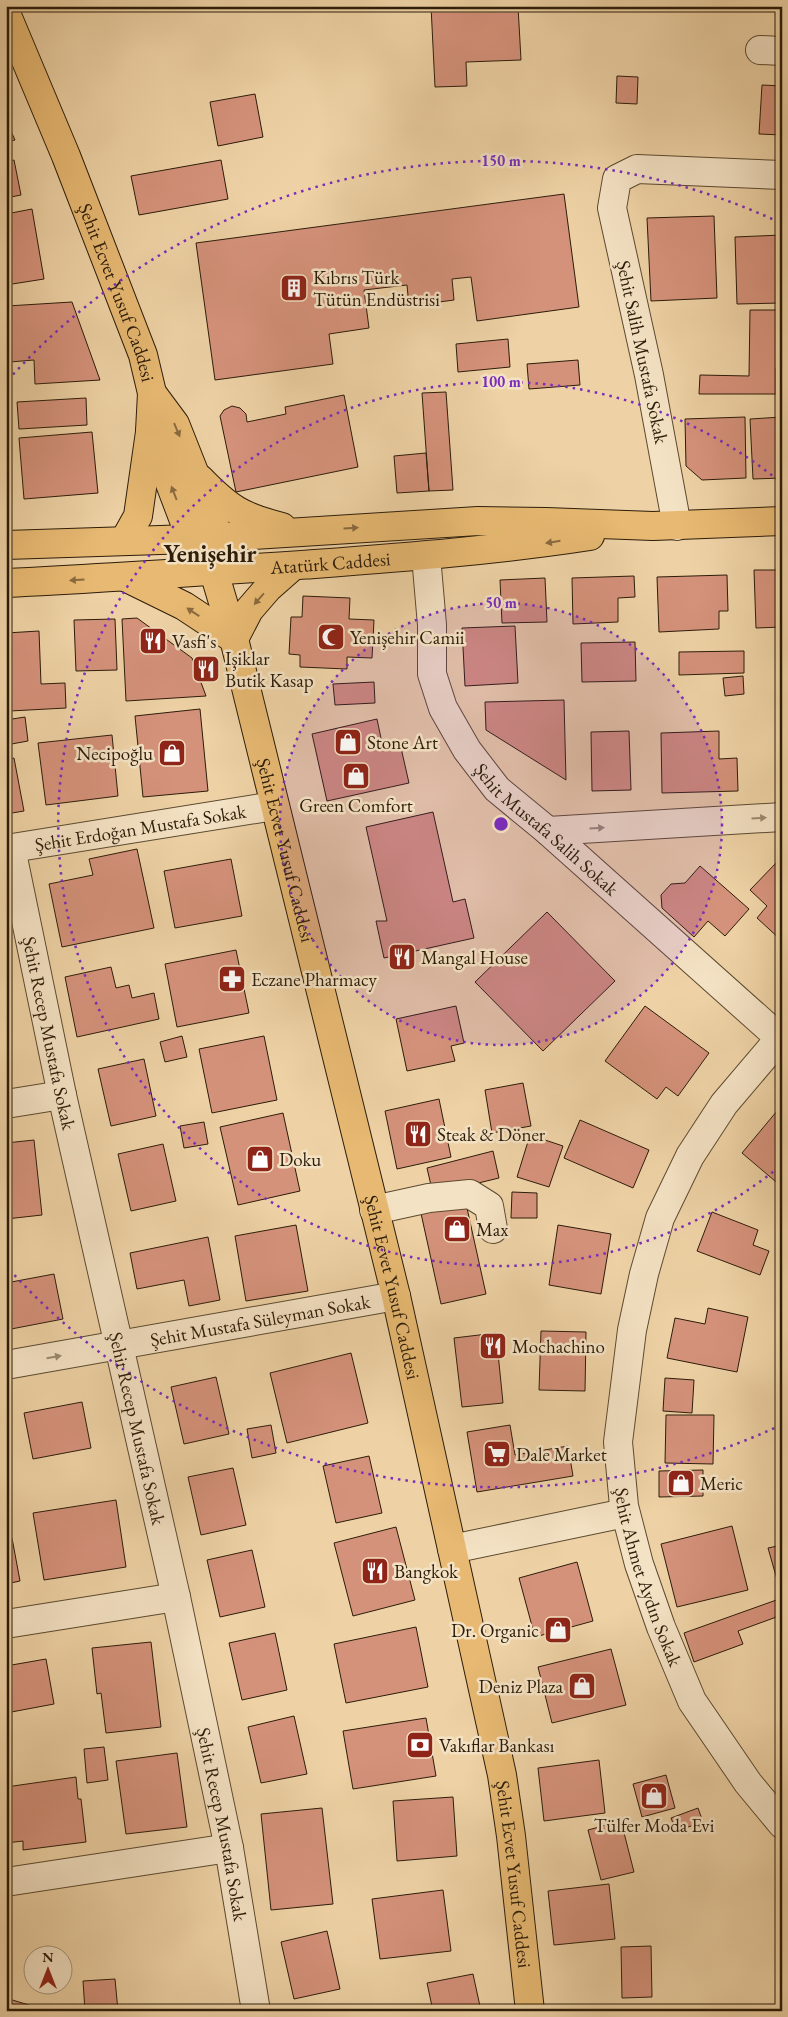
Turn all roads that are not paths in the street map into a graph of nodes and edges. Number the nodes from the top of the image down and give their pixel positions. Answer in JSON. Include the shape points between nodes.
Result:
{"nodes":[{"id":1,"x":6,"y":13,"type":"edge"},
{"id":2,"x":782,"y":175,"type":"edge"},
{"id":3,"x":152,"y":393,"type":"junction"},
{"id":4,"x":150,"y":431,"type":"junction"},
{"id":5,"x":194,"y":472,"type":"junction"},
{"id":6,"x":782,"y":521,"type":"edge"},
{"id":7,"x":665,"y":526,"type":"junction"},
{"id":8,"x":303,"y":532,"type":"junction"},
{"id":9,"x":219,"y":537,"type":"junction"},
{"id":10,"x":191,"y":538,"type":"junction"},
{"id":11,"x":124,"y":542,"type":"junction"},
{"id":12,"x":6,"y":545,"type":"edge"},
{"id":13,"x":426,"y":556,"type":"junction"},
{"id":14,"x":293,"y":566,"type":"junction"},
{"id":15,"x":214,"y":572,"type":"junction"},
{"id":16,"x":126,"y":577,"type":"junction"},
{"id":17,"x":6,"y":583,"type":"edge"},
{"id":18,"x":234,"y":639,"type":"junction"},
{"id":19,"x":274,"y":806,"type":"junction"},
{"id":20,"x":782,"y":817,"type":"edge"},
{"id":21,"x":548,"y":831,"type":"junction"},
{"id":22,"x":9,"y":848,"type":"edge"},
{"id":23,"x":781,"y":1039,"type":"edge"},
{"id":24,"x":62,"y":1095,"type":"junction"},
{"id":25,"x":6,"y":1104,"type":"edge"},
{"id":26,"x":374,"y":1210,"type":"junction"},
{"id":27,"x":493,"y":1229,"type":"dead end"},
{"id":28,"x":396,"y":1296,"type":"junction"},
{"id":29,"x":119,"y":1346,"type":"junction"},
{"id":30,"x":6,"y":1365,"type":"edge"},
{"id":31,"x":625,"y":1513,"type":"junction"},
{"id":32,"x":452,"y":1549,"type":"junction"},
{"id":33,"x":176,"y":1597,"type":"junction"},
{"id":34,"x":6,"y":1624,"type":"edge"},
{"id":35,"x":782,"y":1824,"type":"edge"},
{"id":36,"x":229,"y":1848,"type":"junction"},
{"id":37,"x":6,"y":1882,"type":"edge"},
{"id":38,"x":256,"y":2011,"type":"edge"},
{"id":39,"x":530,"y":2011,"type":"edge"}],
"edges":[{"from":1,"to":3,"type":"main road","name":"Şehit Ecvet Yusuf Caddesi","via":[[66,156],[139,346]]},
{"from":2,"to":7,"type":"street","name":"Şehit Salih Mustafa Sokak","via":[[637,169],[617,179],[612,208],[649,375]]},
{"from":3,"to":4,"type":"main road"},
{"from":3,"to":5,"type":"main road","name":"Şehit Ecvet Yusuf Caddesi","one_way":true,"via":[[175,424]]},
{"from":10,"to":4,"type":"main road","name":"Şehit Ecvet Yusuf Caddesi","one_way":true},
{"from":4,"to":11,"type":"main road","via":[[138,516]]},
{"from":5,"to":8,"type":"main road","via":[[222,502],[252,519]]},
{"from":5,"to":9,"type":"main road","name":"Şehit Ecvet Yusuf Caddesi"},
{"from":6,"to":7,"type":"main road","name":"Atatürk Caddesi"},
{"from":8,"to":7,"type":"main road","name":"Atatürk Caddesi","one_way":true,"via":[[478,521]]},
{"from":7,"to":13,"type":"main road","name":"Atatürk Caddesi","one_way":true},
{"from":8,"to":9,"type":"main road","name":"Atatürk Caddesi"},
{"from":9,"to":10,"type":"main road","name":"Atatürk Caddesi"},
{"from":9,"to":15,"type":"main road","name":"Şehit Ecvet Yusuf Caddesi"},
{"from":10,"to":11,"type":"main road","name":"Atatürk Caddesi"},
{"from":10,"to":15,"type":"main road","name":"Şehit Ecvet Yusuf Caddesi"},
{"from":11,"to":12,"type":"main road","name":"Atatürk Caddesi"},
{"from":13,"to":14,"type":"main road","name":"Atatürk Caddesi"},
{"from":13,"to":21,"type":"street","name":"Şehit Mustafa Salih Sokak","via":[[432,674],[443,708],[467,750],[497,789]]},
{"from":14,"to":15,"type":"main road","name":"Atatürk Caddesi"},
{"from":14,"to":18,"type":"main road","one_way":true,"via":[[249,610]]},
{"from":15,"to":16,"type":"main road","name":"Atatürk Caddesi"},
{"from":15,"to":18,"type":"main road","name":"Şehit Ecvet Yusuf Caddesi"},
{"from":16,"to":17,"type":"main road","name":"Atatürk Caddesi","one_way":true},
{"from":18,"to":16,"type":"main road","one_way":true,"via":[[184,606]]},
{"from":18,"to":19,"type":"main road","name":"Şehit Ecvet Yusuf Caddesi"},
{"from":19,"to":22,"type":"street","name":"Şehit Erdoğan Mustafa Sokak"},
{"from":19,"to":26,"type":"main road","name":"Şehit Ecvet Yusuf Caddesi"},
{"from":21,"to":20,"type":"street","one_way":true},
{"from":21,"to":23,"type":"street","name":"Şehit Mustafa Salih Sokak"},
{"from":22,"to":24,"type":"street","name":"Şehit Recep Mustafa Sokak"},
{"from":23,"to":31,"type":"street","name":"Şehit Ahmet Aydın Sokak","via":[[719,1111],[690,1156],[660,1218],[632,1330],[624,1389],[618,1442]]},
{"from":24,"to":25,"type":"street"},
{"from":24,"to":29,"type":"street","name":"Şehit Recep Mustafa Sokak"},
{"from":26,"to":27,"type":"street","via":[[429,1198],[470,1194],[489,1206]]},
{"from":26,"to":28,"type":"main road","name":"Şehit Ecvet Yusuf Caddesi"},
{"from":28,"to":29,"type":"street","name":"Şehit Mustafa Süleyman Sokak"},
{"from":28,"to":32,"type":"main road","name":"Şehit Ecvet Yusuf Caddesi"},
{"from":30,"to":29,"type":"street","name":"Şehit Mustafa Süleyman Sokak","one_way":true},
{"from":29,"to":33,"type":"street","name":"Şehit Recep Mustafa Sokak"},
{"from":31,"to":32,"type":"street"},
{"from":31,"to":35,"type":"street","name":"Şehit Ahmet Aydın Sokak","via":[[661,1626],[692,1700],[748,1783]]},
{"from":32,"to":39,"type":"main road","name":"Şehit Ecvet Yusuf Caddesi","via":[[502,1775]]},
{"from":33,"to":34,"type":"street"},
{"from":33,"to":36,"type":"street","name":"Şehit Recep Mustafa Sokak"},
{"from":36,"to":37,"type":"street"},
{"from":36,"to":38,"type":"street","name":"Şehit Recep Mustafa Sokak"}]}
